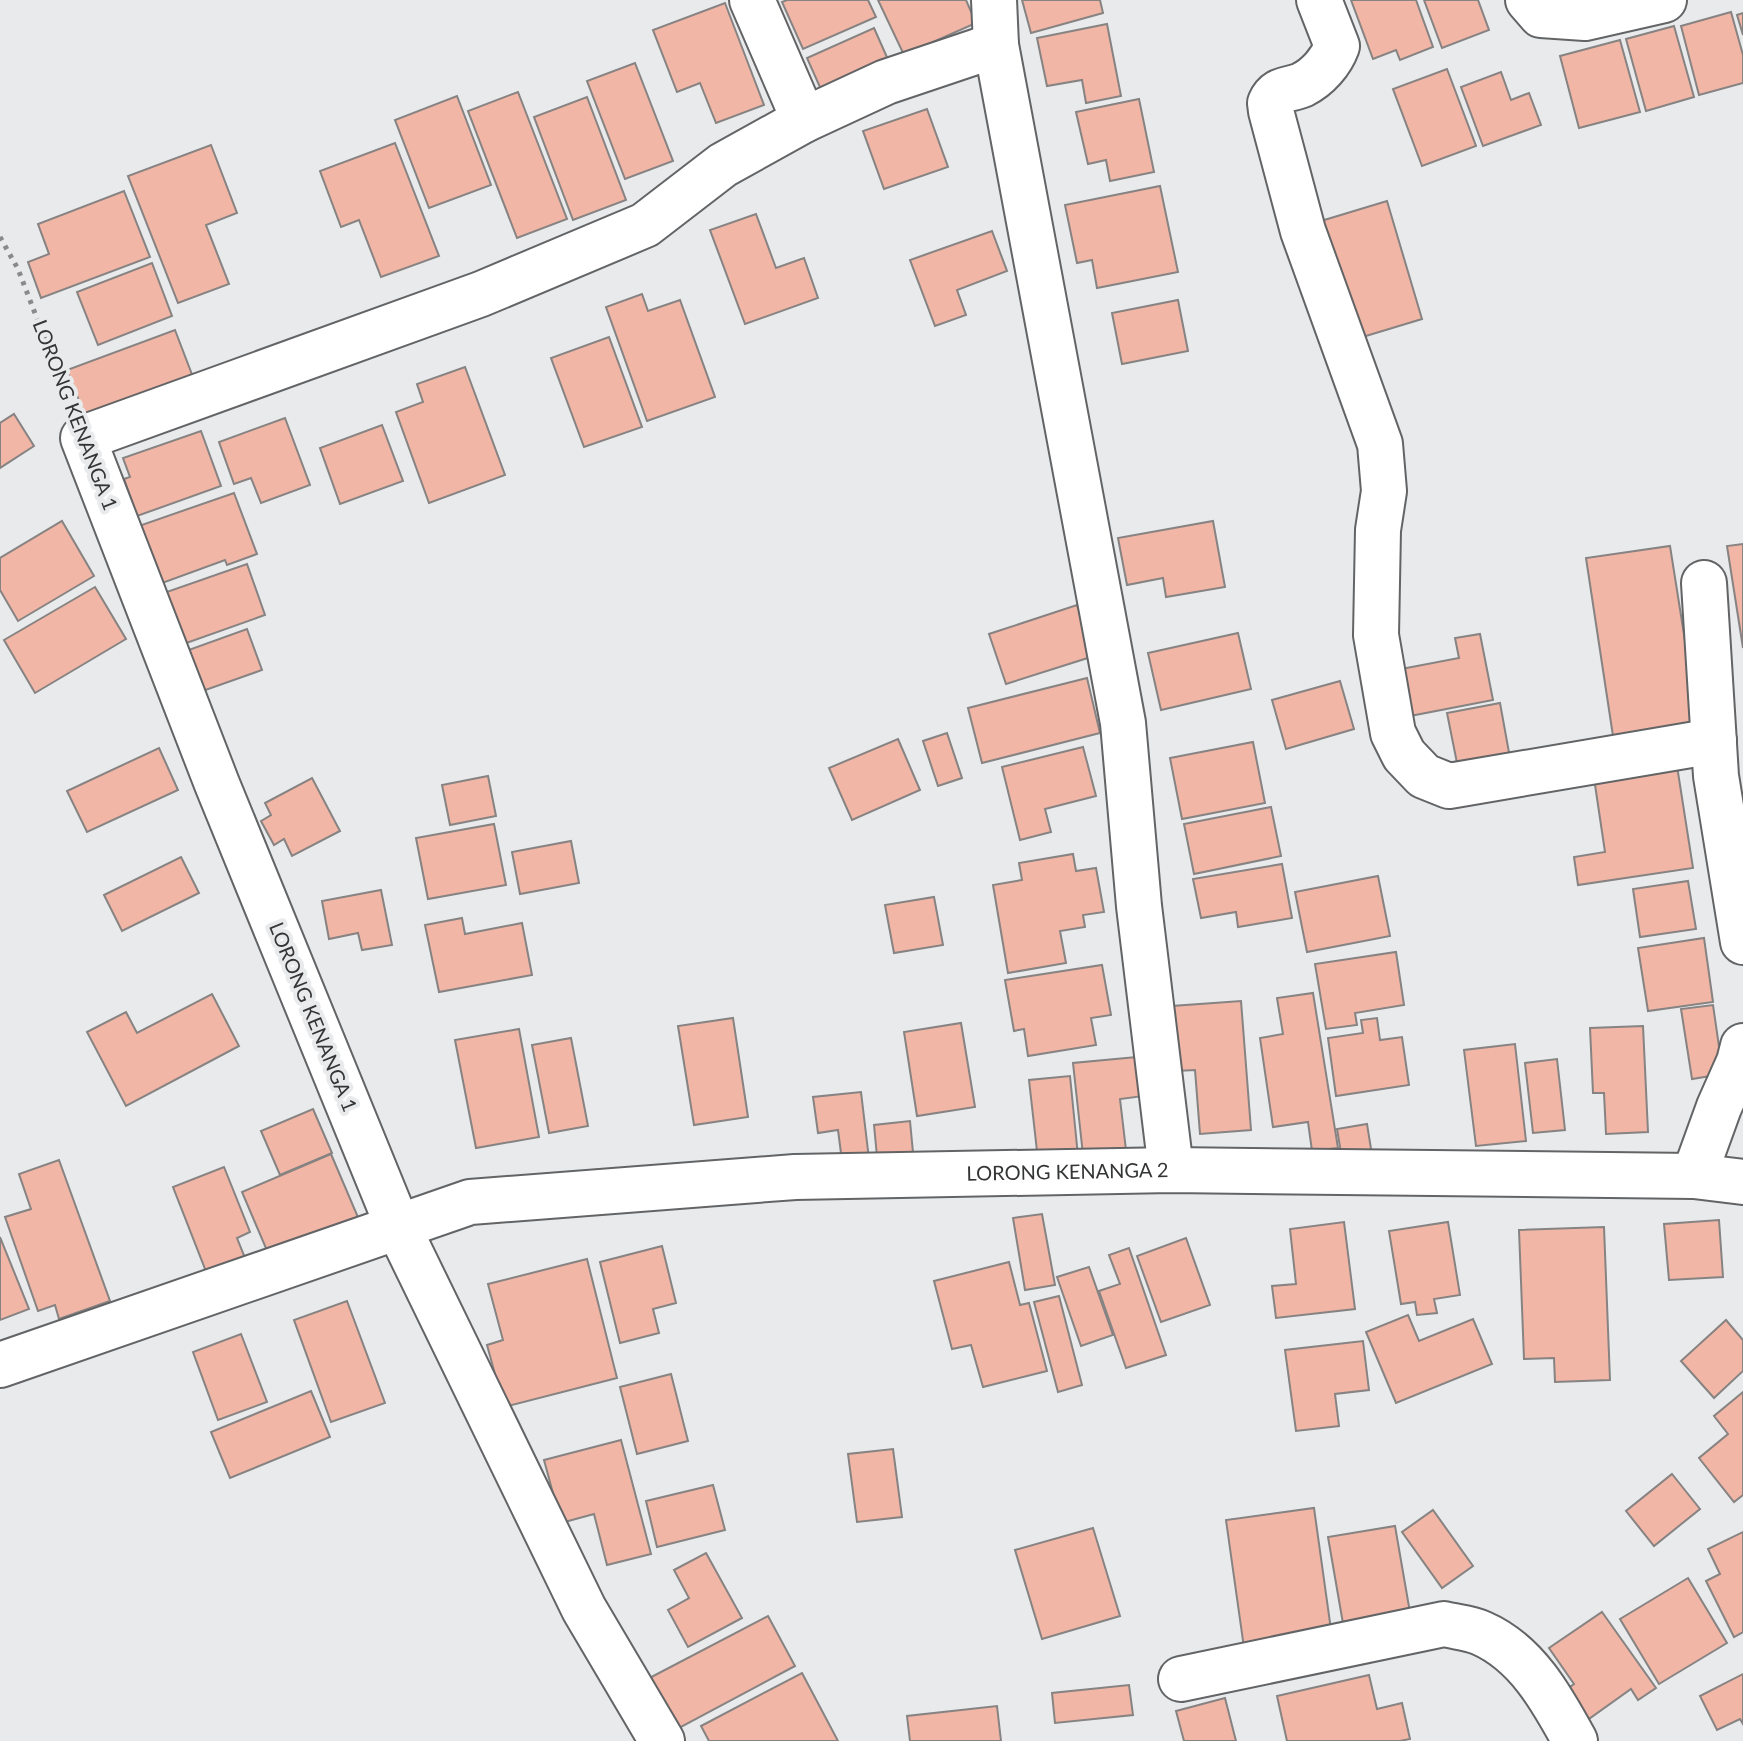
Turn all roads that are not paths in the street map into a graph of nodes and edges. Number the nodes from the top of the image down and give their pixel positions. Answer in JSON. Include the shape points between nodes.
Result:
{"nodes":[{"id":1,"x":752,"y":0,"type":"edge"},
{"id":2,"x":994,"y":0,"type":"edge"},
{"id":3,"x":1319,"y":0,"type":"edge"},
{"id":4,"x":1528,"y":0,"type":"edge"},
{"id":5,"x":1664,"y":0,"type":"edge"},
{"id":6,"x":996,"y":45,"type":"junction"},
{"id":7,"x":804,"y":120,"type":"junction"},
{"id":8,"x":1704,"y":583,"type":"dead end"},
{"id":9,"x":1714,"y":741,"type":"junction"},
{"id":10,"x":1743,"y":942,"type":"edge"},
{"id":11,"x":1743,"y":1046,"type":"edge"},
{"id":12,"x":1171,"y":1170,"type":"junction"},
{"id":13,"x":1694,"y":1176,"type":"junction"},
{"id":14,"x":1743,"y":1182,"type":"edge"},
{"id":15,"x":398,"y":1227,"type":"junction"},
{"id":16,"x":0,"y":1365,"type":"edge"},
{"id":17,"x":1181,"y":1679,"type":"dead end"},
{"id":18,"x":662,"y":1741,"type":"edge"},
{"id":19,"x":1575,"y":1741,"type":"edge"}],
"edges":[{"from":1,"to":7,"type":"street"},
{"from":2,"to":6,"type":"street"},
{"from":3,"to":9,"type":"street","via":[[1337,46],[1334,54],[1319,73],[1280,90],[1270,103],[1303,231],[1380,444],[1384,491],[1376,635],[1393,733],[1404,755],[1424,776],[1449,786]]},
{"from":4,"to":5,"type":"street","via":[[1541,15],[1585,18]]},
{"from":6,"to":7,"type":"street","via":[[886,82]]},
{"from":6,"to":12,"type":"street","via":[[1123,723]]},
{"from":7,"to":15,"type":"street","name":"LORONG KENANGA 1","via":[[723,165],[645,225],[481,294],[83,438]]},
{"from":8,"to":9,"type":"street"},
{"from":9,"to":10,"type":"street"},
{"from":11,"to":13,"type":"street"},
{"from":12,"to":13,"type":"street","name":"LORONG KENANGA 2"},
{"from":12,"to":15,"type":"street","name":"LORONG KENANGA 2","via":[[795,1177],[470,1202]]},
{"from":13,"to":14,"type":"street","name":"LORONG KENANGA 2"},
{"from":15,"to":16,"type":"street","name":"LORONG KENANGA 2"},
{"from":15,"to":18,"type":"street","name":"LORONG KENANGA 1","via":[[584,1609]]},
{"from":17,"to":19,"type":"street","via":[[1444,1624],[1479,1632],[1514,1652],[1553,1701]]}]}
